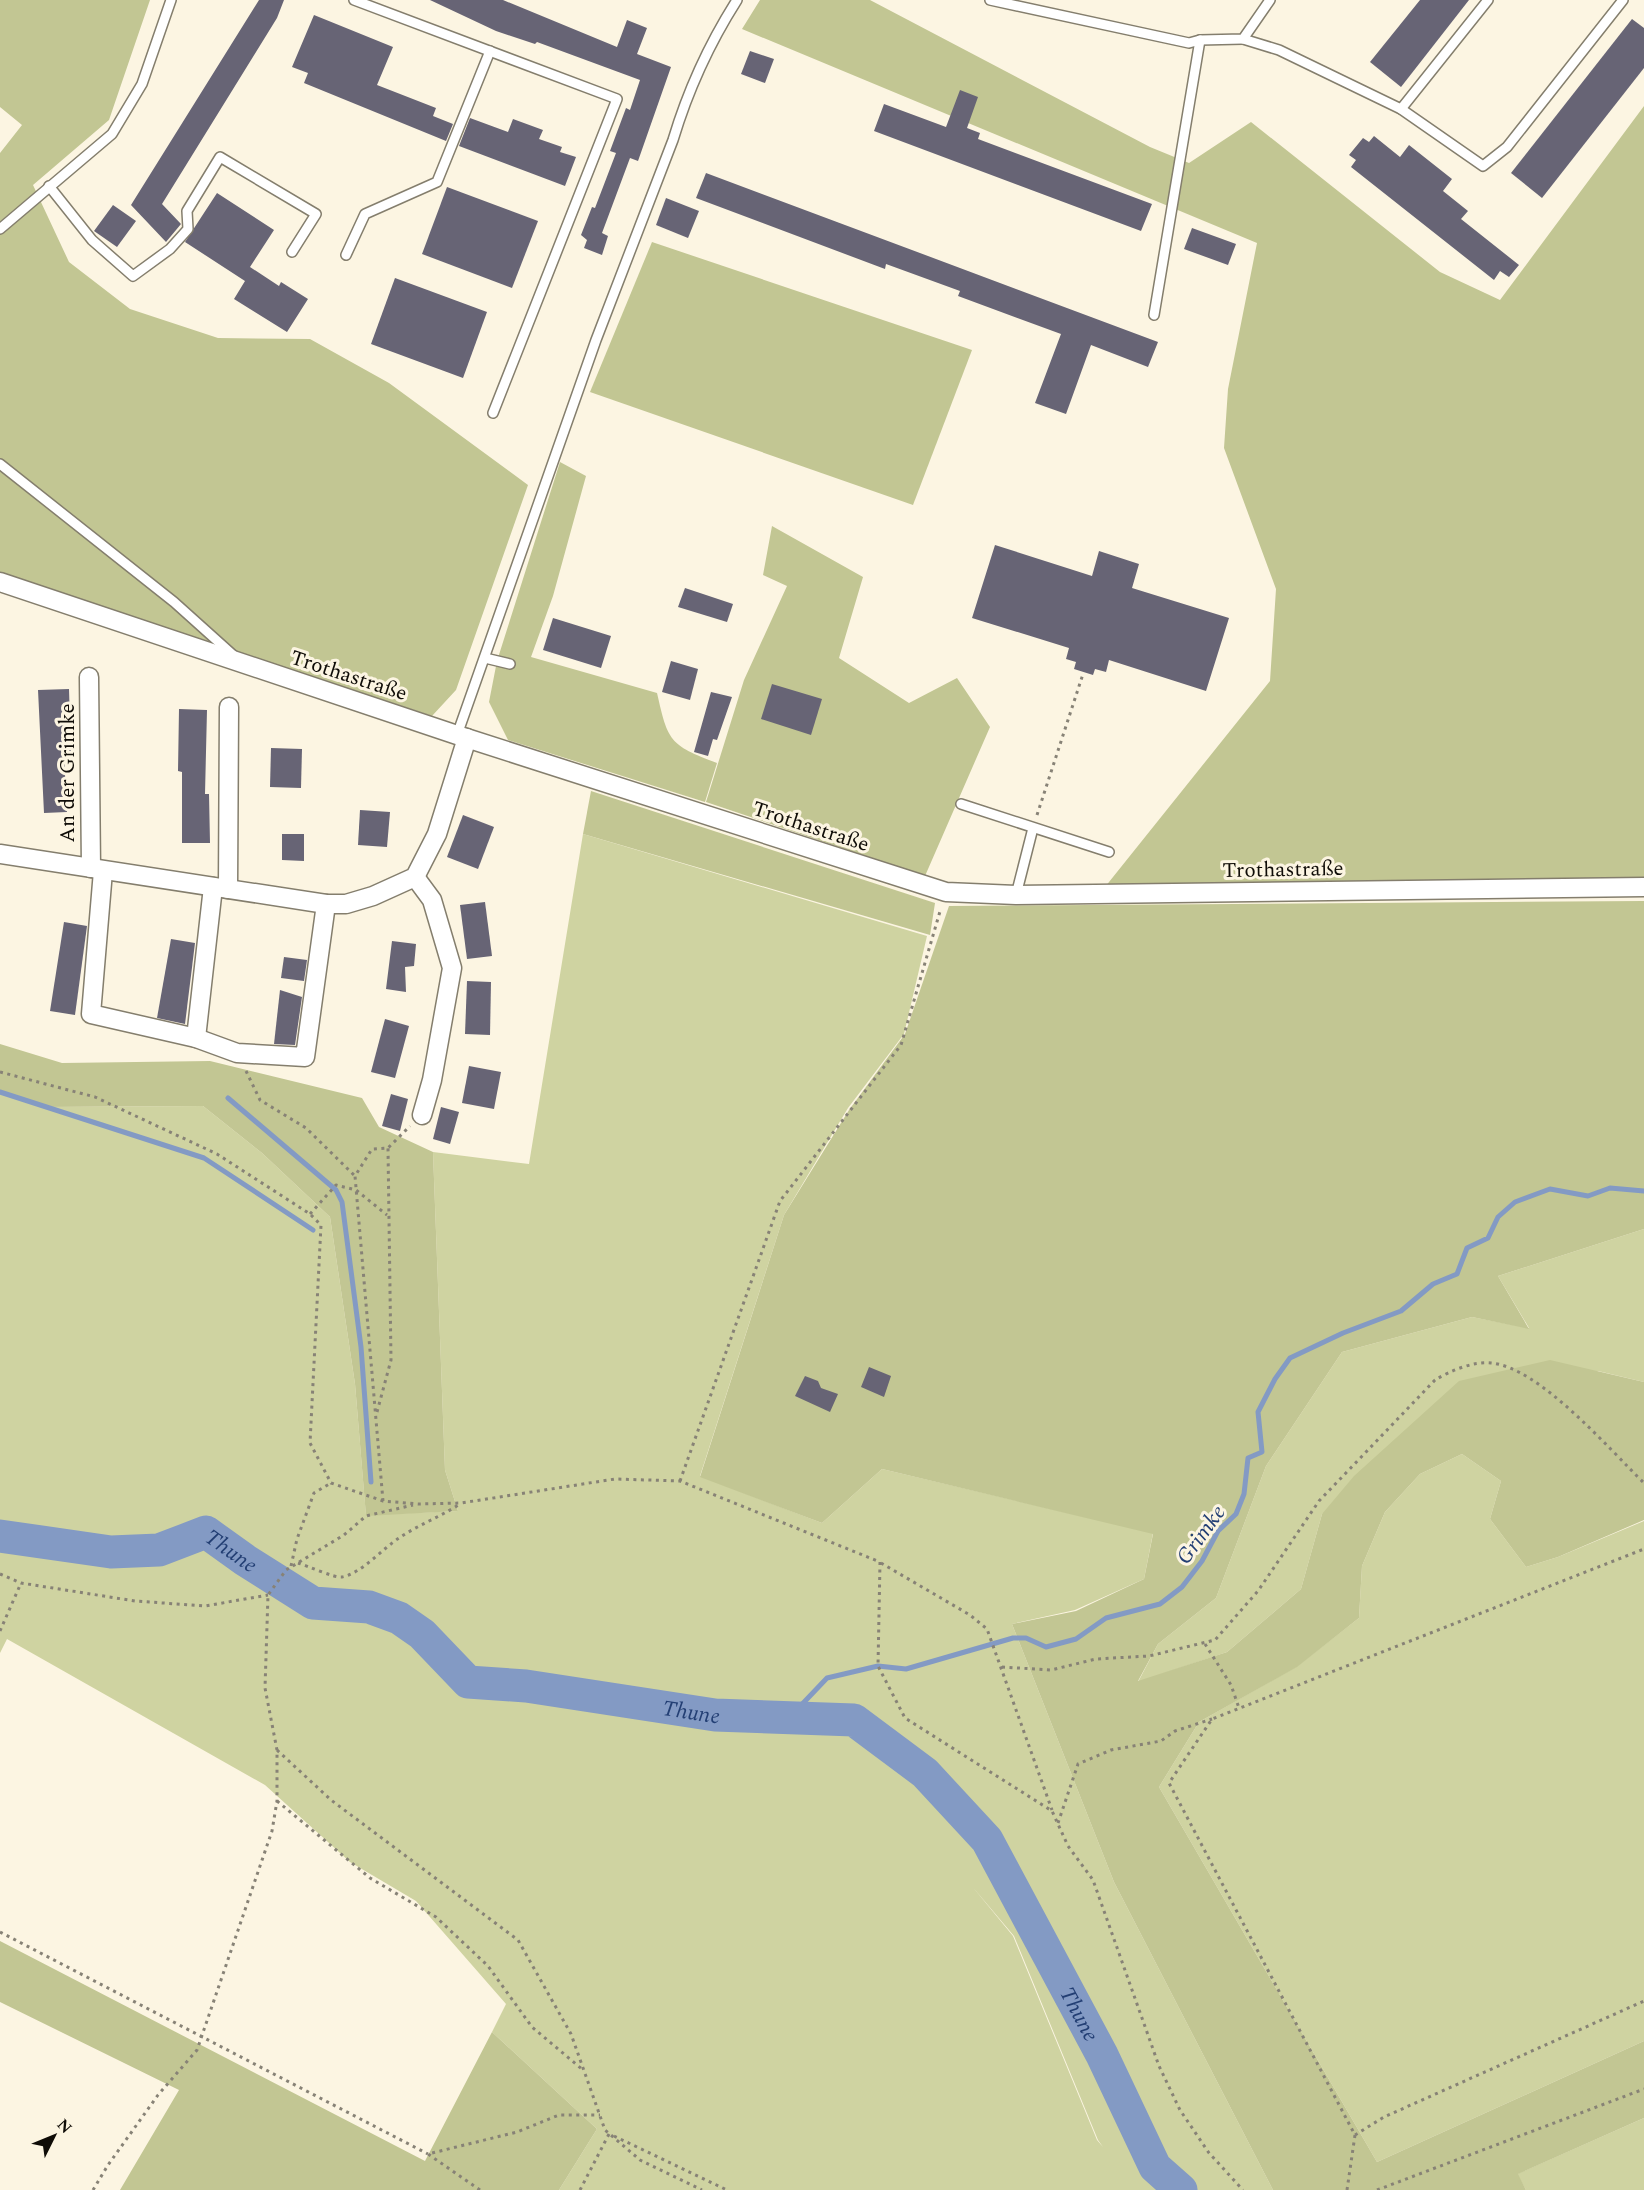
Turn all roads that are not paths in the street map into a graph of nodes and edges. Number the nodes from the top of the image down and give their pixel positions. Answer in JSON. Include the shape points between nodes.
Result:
{"nodes":[{"id":1,"x":171,"y":0,"type":"edge"},
{"id":2,"x":354,"y":0,"type":"edge"},
{"id":3,"x":737,"y":0,"type":"edge"},
{"id":4,"x":990,"y":0,"type":"edge"},
{"id":5,"x":1270,"y":0,"type":"edge"},
{"id":6,"x":1488,"y":0,"type":"edge"},
{"id":7,"x":1623,"y":0,"type":"edge"},
{"id":8,"x":1243,"y":39,"type":"junction"},
{"id":9,"x":1200,"y":40,"type":"junction"},
{"id":10,"x":490,"y":51,"type":"junction"},
{"id":11,"x":1401,"y":109,"type":"junction"},
{"id":12,"x":49,"y":186,"type":"junction"},
{"id":13,"x":0,"y":229,"type":"edge"},
{"id":14,"x":292,"y":252,"type":"dead end"},
{"id":15,"x":346,"y":255,"type":"dead end"},
{"id":16,"x":1154,"y":315,"type":"dead end"},
{"id":17,"x":493,"y":413,"type":"dead end"},
{"id":18,"x":0,"y":464,"type":"edge"},
{"id":19,"x":0,"y":582,"type":"edge"},
{"id":20,"x":484,"y":658,"type":"junction"},
{"id":21,"x":242,"y":663,"type":"junction"},
{"id":22,"x":510,"y":664,"type":"dead end"},
{"id":23,"x":89,"y":677,"type":"dead end"},
{"id":24,"x":229,"y":707,"type":"dead end"},
{"id":25,"x":462,"y":736,"type":"junction"},
{"id":26,"x":961,"y":804,"type":"dead end"},
{"id":27,"x":1033,"y":828,"type":"junction"},
{"id":28,"x":1109,"y":852,"type":"dead end"},
{"id":29,"x":0,"y":854,"type":"edge"},
{"id":30,"x":97,"y":870,"type":"junction"},
{"id":31,"x":415,"y":877,"type":"junction"},
{"id":32,"x":221,"y":887,"type":"junction"},
{"id":33,"x":1644,"y":887,"type":"edge"},
{"id":34,"x":1016,"y":896,"type":"junction"},
{"id":35,"x":326,"y":904,"type":"junction"},
{"id":36,"x":196,"y":1038,"type":"junction"},
{"id":37,"x":422,"y":1115,"type":"road end"}],
"edges":[{"from":1,"to":12,"type":"lane","via":[[142,84],[112,134]]},
{"from":2,"to":10,"type":"lane"},
{"from":3,"to":20,"type":"lane","via":[[715,34],[683,106]]},
{"from":4,"to":9,"type":"lane","via":[[1189,43]]},
{"from":5,"to":8,"type":"lane"},
{"from":6,"to":11,"type":"lane"},
{"from":7,"to":11,"type":"lane","via":[[1507,147],[1483,166]]},
{"from":8,"to":9,"type":"lane"},
{"from":8,"to":11,"type":"lane","via":[[1279,50]]},
{"from":9,"to":16,"type":"lane"},
{"from":10,"to":15,"type":"lane","via":[[436,182],[365,214]]},
{"from":10,"to":17,"type":"lane","via":[[617,99]]},
{"from":12,"to":13,"type":"lane"},
{"from":12,"to":14,"type":"lane","via":[[92,240],[133,276],[170,249],[188,229],[187,211],[220,157],[316,214]]},
{"from":18,"to":21,"type":"lane","via":[[174,602]]},
{"from":19,"to":21,"type":"street","name":"Trothastraße"},
{"from":20,"to":22,"type":"lane"},
{"from":20,"to":25,"type":"lane"},
{"from":21,"to":25,"type":"street","name":"Trothastraße"},
{"from":23,"to":30,"type":"street","name":"An der Grimke"},
{"from":24,"to":32,"type":"street"},
{"from":25,"to":31,"type":"street","via":[[437,834]]},
{"from":25,"to":34,"type":"street","name":"Trothastraße","via":[[946,892]]},
{"from":26,"to":27,"type":"lane"},
{"from":27,"to":28,"type":"lane"},
{"from":27,"to":34,"type":"lane"},
{"from":29,"to":30,"type":"street","name":"An der Grimke"},
{"from":30,"to":32,"type":"street","name":"An der Grimke"},
{"from":30,"to":36,"type":"street","name":"An der Grimke","via":[[91,1014]]},
{"from":31,"to":35,"type":"street","name":"An der Grimke","via":[[373,897]]},
{"from":31,"to":37,"type":"street","via":[[432,900],[452,968]]},
{"from":32,"to":35,"type":"street","name":"An der Grimke"},
{"from":32,"to":36,"type":"street"},
{"from":33,"to":34,"type":"street","name":"Trothastraße"},
{"from":35,"to":36,"type":"street","name":"An der Grimke","via":[[305,1057],[237,1053]]}]}
